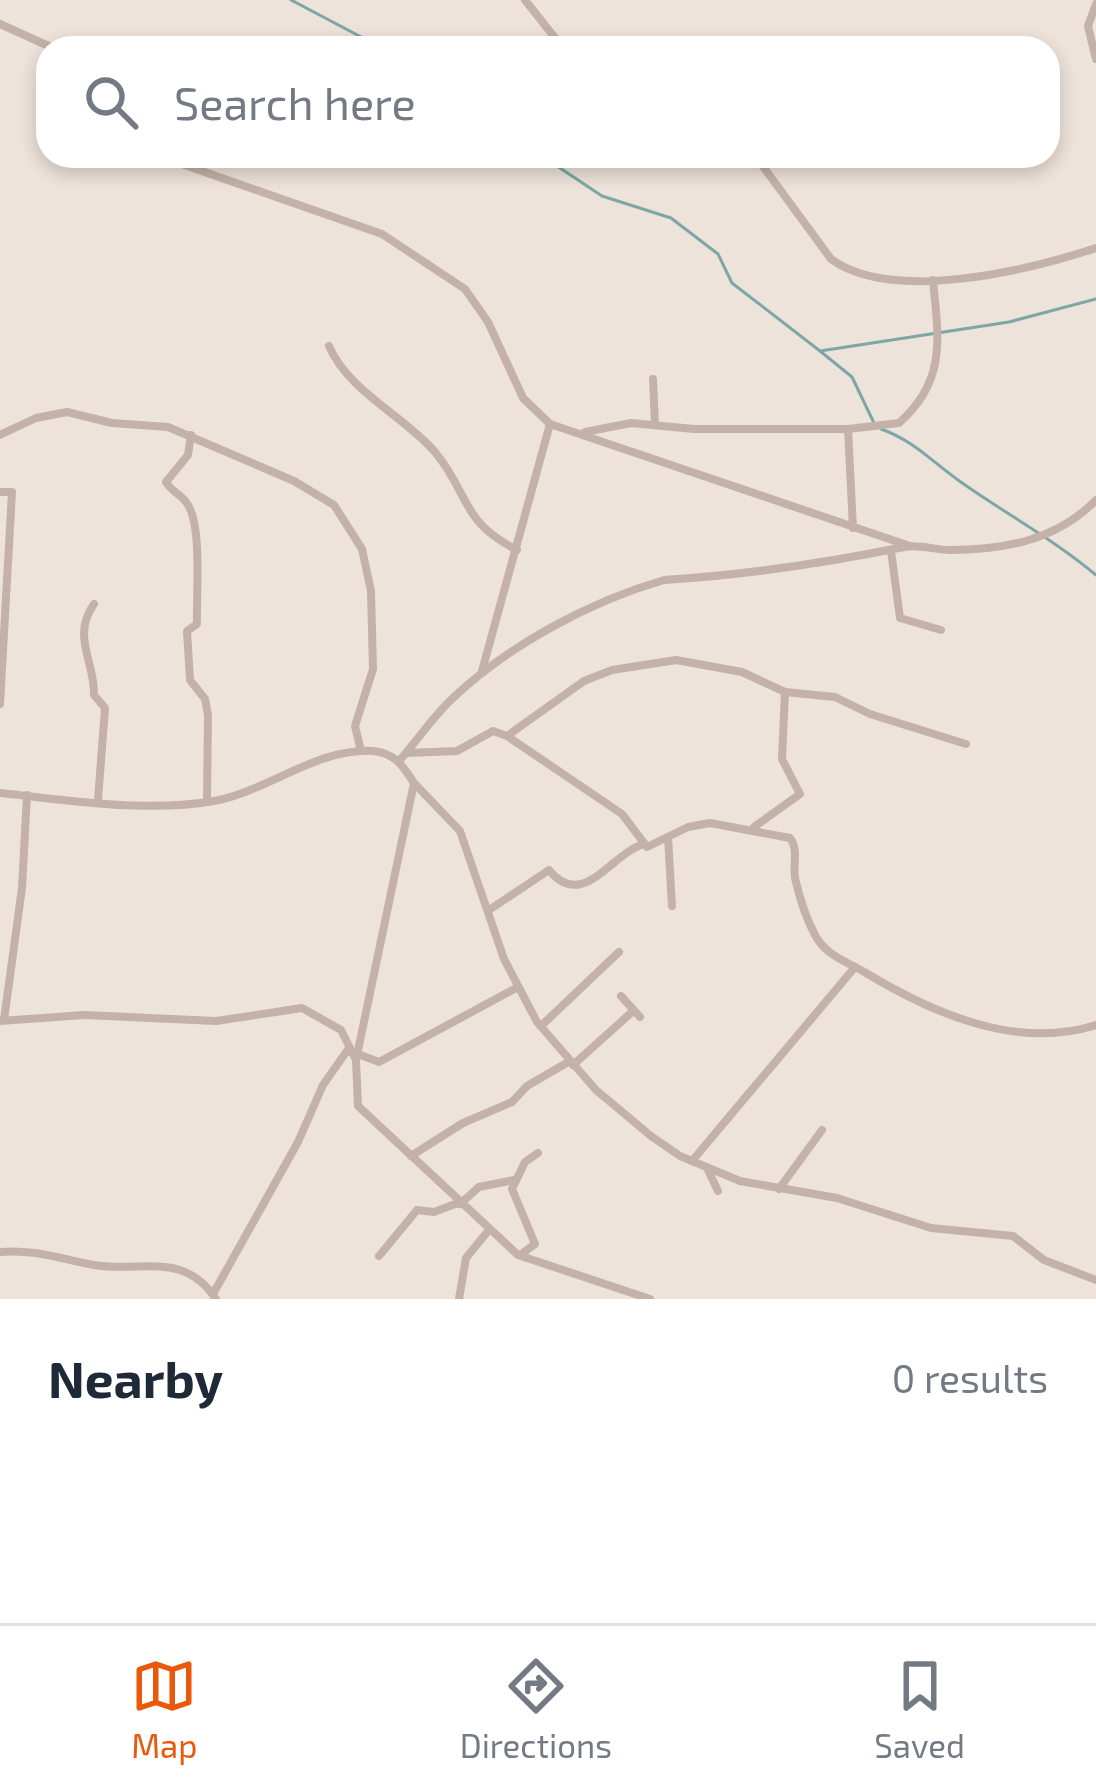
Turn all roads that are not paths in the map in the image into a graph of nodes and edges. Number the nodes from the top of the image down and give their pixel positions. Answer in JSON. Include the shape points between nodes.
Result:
{"nodes":[{"id":1,"x":524,"y":0,"type":"edge"},
{"id":2,"x":1096,"y":4,"type":"edge"},
{"id":3,"x":0,"y":24,"type":"edge"},
{"id":4,"x":552,"y":36,"type":"edge"},
{"id":5,"x":36,"y":40,"type":"edge"},
{"id":6,"x":1096,"y":59,"type":"edge"},
{"id":7,"x":193,"y":168,"type":"edge"},
{"id":8,"x":764,"y":168,"type":"edge"},
{"id":9,"x":1096,"y":248,"type":"edge"},
{"id":10,"x":933,"y":280,"type":"junction"},
{"id":11,"x":329,"y":346,"type":"dead end"},
{"id":12,"x":653,"y":379,"type":"dead end"},
{"id":13,"x":552,"y":424,"type":"junction"},
{"id":14,"x":655,"y":424,"type":"junction"},
{"id":15,"x":848,"y":429,"type":"junction"},
{"id":16,"x":0,"y":435,"type":"edge"},
{"id":17,"x":190,"y":435,"type":"junction"},
{"id":18,"x":0,"y":492,"type":"edge"},
{"id":19,"x":1096,"y":500,"type":"edge"},
{"id":20,"x":854,"y":528,"type":"junction"},
{"id":21,"x":910,"y":546,"type":"junction"},
{"id":22,"x":517,"y":550,"type":"junction"},
{"id":23,"x":891,"y":551,"type":"junction"},
{"id":24,"x":94,"y":604,"type":"dead end"},
{"id":25,"x":941,"y":630,"type":"dead end"},
{"id":26,"x":481,"y":674,"type":"junction"},
{"id":27,"x":785,"y":692,"type":"junction"},
{"id":28,"x":0,"y":704,"type":"edge"},
{"id":29,"x":507,"y":736,"type":"junction"},
{"id":30,"x":966,"y":744,"type":"dead end"},
{"id":31,"x":361,"y":751,"type":"junction"},
{"id":32,"x":407,"y":753,"type":"junction"},
{"id":33,"x":399,"y":761,"type":"junction"},
{"id":34,"x":415,"y":783,"type":"junction"},
{"id":35,"x":0,"y":793,"type":"edge"},
{"id":36,"x":27,"y":795,"type":"junction"},
{"id":37,"x":98,"y":800,"type":"junction"},
{"id":38,"x":207,"y":802,"type":"junction"},
{"id":39,"x":753,"y":828,"type":"junction"},
{"id":40,"x":668,"y":837,"type":"junction"},
{"id":41,"x":640,"y":844,"type":"junction"},
{"id":42,"x":672,"y":906,"type":"dead end"},
{"id":43,"x":489,"y":910,"type":"junction"},
{"id":44,"x":619,"y":952,"type":"dead end"},
{"id":45,"x":856,"y":967,"type":"junction"},
{"id":46,"x":518,"y":987,"type":"junction"},
{"id":47,"x":621,"y":996,"type":"dead end"},
{"id":48,"x":2,"y":1021,"type":"edge"},
{"id":49,"x":1096,"y":1025,"type":"edge"},
{"id":50,"x":541,"y":1026,"type":"junction"},
{"id":51,"x":354,"y":1054,"type":"junction"},
{"id":52,"x":572,"y":1063,"type":"junction"},
{"id":53,"x":822,"y":1130,"type":"dead end"},
{"id":54,"x":538,"y":1153,"type":"dead end"},
{"id":55,"x":411,"y":1156,"type":"junction"},
{"id":56,"x":692,"y":1162,"type":"junction"},
{"id":57,"x":709,"y":1170,"type":"junction"},
{"id":58,"x":514,"y":1180,"type":"junction"},
{"id":59,"x":779,"y":1189,"type":"junction"},
{"id":60,"x":718,"y":1191,"type":"dead end"},
{"id":61,"x":459,"y":1204,"type":"junction"},
{"id":62,"x":488,"y":1231,"type":"junction"},
{"id":63,"x":0,"y":1252,"type":"edge"},
{"id":64,"x":379,"y":1256,"type":"dead end"},
{"id":65,"x":518,"y":1256,"type":"junction"},
{"id":66,"x":1096,"y":1280,"type":"edge"},
{"id":67,"x":214,"y":1296,"type":"edge"},
{"id":68,"x":459,"y":1299,"type":"edge"},
{"id":69,"x":650,"y":1299,"type":"edge"}],
"edges":[{"from":1,"to":4,"type":"street"},
{"from":2,"to":6,"type":"street","via":[[1088,26]]},
{"from":3,"to":5,"type":"street"},
{"from":7,"to":13,"type":"street","via":[[382,234],[465,289],[523,398]]},
{"from":8,"to":10,"type":"street","via":[[846,270]]},
{"from":9,"to":10,"type":"street","via":[[1042,266]]},
{"from":10,"to":15,"type":"street","via":[[941,335],[926,387],[899,423]]},
{"from":11,"to":22,"type":"street","via":[[347,375],[432,448],[479,529]]},
{"from":12,"to":14,"type":"street"},
{"from":13,"to":14,"type":"street","via":[[603,432]]},
{"from":13,"to":20,"type":"street"},
{"from":13,"to":22,"type":"street"},
{"from":14,"to":15,"type":"street"},
{"from":15,"to":20,"type":"street"},
{"from":16,"to":17,"type":"street","via":[[67,412]]},
{"from":17,"to":31,"type":"street","via":[[314,492],[354,533],[370,591],[374,653],[355,726]]},
{"from":17,"to":38,"type":"street","via":[[188,455],[166,482],[186,500],[195,524],[200,597],[188,659],[208,715]]},
{"from":18,"to":28,"type":"street","via":[[12,493]]},
{"from":19,"to":21,"type":"street","via":[[1027,542]]},
{"from":20,"to":21,"type":"street"},
{"from":21,"to":23,"type":"street"},
{"from":22,"to":26,"type":"street"},
{"from":23,"to":25,"type":"street","via":[[900,618]]},
{"from":23,"to":26,"type":"street","via":[[635,588]]},
{"from":24,"to":37,"type":"street","via":[[85,616],[83,659],[105,708]]},
{"from":26,"to":32,"type":"street"},
{"from":27,"to":29,"type":"street","via":[[701,662],[656,661],[584,681]]},
{"from":27,"to":30,"type":"street","via":[[835,697]]},
{"from":27,"to":39,"type":"street","via":[[782,759],[800,794]]},
{"from":29,"to":32,"type":"street","via":[[493,731],[458,751]]},
{"from":29,"to":41,"type":"street","via":[[622,814]]},
{"from":31,"to":33,"type":"street"},
{"from":31,"to":38,"type":"street"},
{"from":32,"to":33,"type":"street"},
{"from":33,"to":34,"type":"street"},
{"from":34,"to":43,"type":"street","via":[[460,831]]},
{"from":34,"to":51,"type":"street"},
{"from":35,"to":36,"type":"street"},
{"from":36,"to":37,"type":"street"},
{"from":36,"to":48,"type":"street"},
{"from":37,"to":38,"type":"street"},
{"from":39,"to":40,"type":"street","via":[[698,824]]},
{"from":39,"to":45,"type":"street","via":[[793,840],[795,881],[817,940]]},
{"from":40,"to":41,"type":"street"},
{"from":40,"to":42,"type":"street"},
{"from":41,"to":43,"type":"street","via":[[586,885],[549,870]]},
{"from":43,"to":46,"type":"street"},
{"from":44,"to":50,"type":"street"},
{"from":45,"to":49,"type":"street","via":[[914,1002],[982,1025],[1055,1034]]},
{"from":45,"to":56,"type":"street"},
{"from":46,"to":50,"type":"street"},
{"from":46,"to":51,"type":"street","via":[[379,1063]]},
{"from":47,"to":52,"type":"street","via":[[636,1015]]},
{"from":48,"to":51,"type":"street","via":[[216,1021],[302,1008],[341,1030]]},
{"from":50,"to":52,"type":"street"},
{"from":51,"to":55,"type":"street","via":[[363,1114]]},
{"from":51,"to":67,"type":"street","via":[[323,1085]]},
{"from":52,"to":55,"type":"street"},
{"from":52,"to":56,"type":"street","via":[[615,1108]]},
{"from":53,"to":59,"type":"street"},
{"from":54,"to":58,"type":"street"},
{"from":55,"to":61,"type":"street"},
{"from":56,"to":57,"type":"street"},
{"from":57,"to":59,"type":"street"},
{"from":57,"to":60,"type":"street"},
{"from":58,"to":61,"type":"street","via":[[479,1187]]},
{"from":58,"to":65,"type":"street","via":[[535,1244]]},
{"from":59,"to":66,"type":"street","via":[[931,1228],[1012,1236],[1044,1260]]},
{"from":61,"to":62,"type":"street"},
{"from":61,"to":64,"type":"street","via":[[417,1210]]},
{"from":62,"to":65,"type":"street"},
{"from":62,"to":68,"type":"street","via":[[466,1258]]},
{"from":63,"to":67,"type":"street","via":[[50,1252],[110,1266],[167,1264]]},
{"from":65,"to":69,"type":"street"}]}
